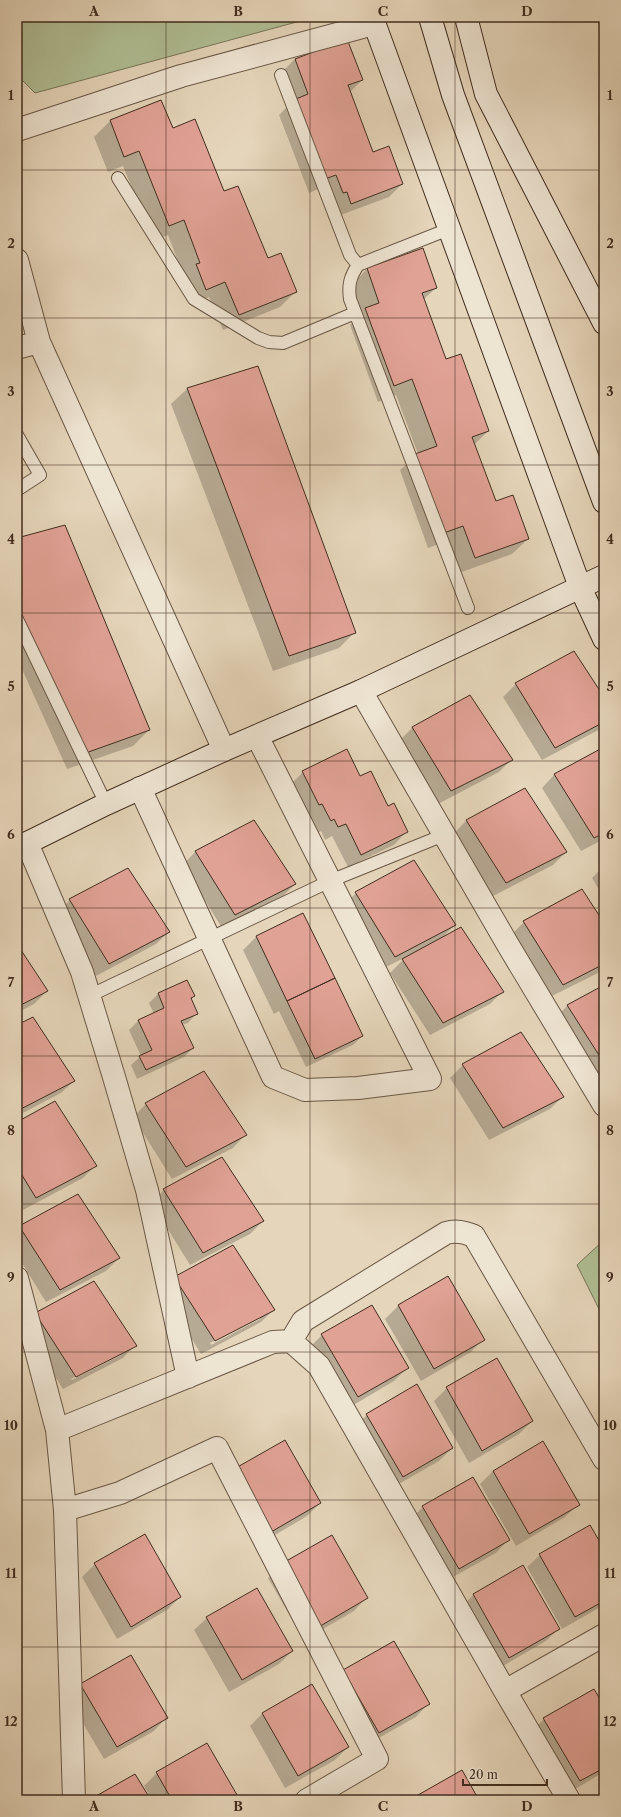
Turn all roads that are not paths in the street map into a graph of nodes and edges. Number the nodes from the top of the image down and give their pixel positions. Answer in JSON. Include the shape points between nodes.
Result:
{"nodes":[{"id":1,"x":430,"y":17,"type":"edge"},
{"id":2,"x":466,"y":17,"type":"edge"},
{"id":3,"x":373,"y":20,"type":"edge"},
{"id":4,"x":281,"y":75,"type":"dead end"},
{"id":5,"x":17,"y":130,"type":"edge"},
{"id":6,"x":118,"y":178,"type":"dead end"},
{"id":7,"x":448,"y":229,"type":"junction"},
{"id":8,"x":17,"y":260,"type":"edge"},
{"id":9,"x":358,"y":265,"type":"junction"},
{"id":10,"x":356,"y":313,"type":"junction"},
{"id":11,"x":604,"y":323,"type":"edge"},
{"id":12,"x":39,"y":342,"type":"junction"},
{"id":13,"x":17,"y":348,"type":"edge"},
{"id":14,"x":17,"y":435,"type":"edge"},
{"id":15,"x":17,"y":490,"type":"edge"},
{"id":16,"x":604,"y":502,"type":"edge"},
{"id":17,"x":604,"y":576,"type":"edge"},
{"id":18,"x":580,"y":587,"type":"junction"},
{"id":19,"x":468,"y":608,"type":"dead end"},
{"id":20,"x":17,"y":619,"type":"edge"},
{"id":21,"x":604,"y":639,"type":"edge"},
{"id":22,"x":360,"y":691,"type":"junction"},
{"id":23,"x":257,"y":736,"type":"junction"},
{"id":24,"x":224,"y":750,"type":"junction"},
{"id":25,"x":140,"y":788,"type":"junction"},
{"id":26,"x":106,"y":804,"type":"junction"},
{"id":27,"x":444,"y":835,"type":"junction"},
{"id":28,"x":22,"y":845,"type":"edge"},
{"id":29,"x":330,"y":881,"type":"junction"},
{"id":30,"x":210,"y":939,"type":"junction"},
{"id":31,"x":89,"y":996,"type":"junction"},
{"id":32,"x":604,"y":1105,"type":"edge"},
{"id":33,"x":17,"y":1278,"type":"edge"},
{"id":34,"x":291,"y":1341,"type":"junction"},
{"id":35,"x":188,"y":1377,"type":"junction"},
{"id":36,"x":57,"y":1430,"type":"junction"},
{"id":37,"x":604,"y":1459,"type":"edge"},
{"id":38,"x":65,"y":1510,"type":"junction"},
{"id":39,"x":604,"y":1635,"type":"edge"},
{"id":40,"x":505,"y":1691,"type":"junction"},
{"id":41,"x":74,"y":1800,"type":"edge"},
{"id":42,"x":306,"y":1800,"type":"edge"},
{"id":43,"x":569,"y":1800,"type":"edge"}],
"edges":[{"from":1,"to":16,"type":"street","via":[[452,95]]},
{"from":2,"to":11,"type":"street","via":[[486,94]]},
{"from":3,"to":5,"type":"street","via":[[181,76]]},
{"from":3,"to":7,"type":"street"},
{"from":4,"to":9,"type":"lane","via":[[350,256]]},
{"from":6,"to":10,"type":"lane","via":[[194,298],[258,338],[283,343]]},
{"from":7,"to":9,"type":"lane"},
{"from":7,"to":18,"type":"street"},
{"from":8,"to":12,"type":"street"},
{"from":9,"to":10,"type":"lane","via":[[350,278],[348,288]]},
{"from":10,"to":19,"type":"lane"},
{"from":12,"to":13,"type":"street"},
{"from":12,"to":24,"type":"street"},
{"from":14,"to":15,"type":"lane","via":[[40,475]]},
{"from":17,"to":18,"type":"street"},
{"from":18,"to":21,"type":"street"},
{"from":18,"to":22,"type":"street"},
{"from":20,"to":26,"type":"lane"},
{"from":22,"to":23,"type":"street"},
{"from":22,"to":27,"type":"street"},
{"from":23,"to":24,"type":"street"},
{"from":23,"to":29,"type":"street"},
{"from":24,"to":25,"type":"street"},
{"from":25,"to":26,"type":"street"},
{"from":25,"to":30,"type":"street"},
{"from":26,"to":28,"type":"street"},
{"from":27,"to":29,"type":"lane"},
{"from":27,"to":32,"type":"street"},
{"from":28,"to":31,"type":"street","via":[[82,972]]},
{"from":29,"to":30,"type":"lane"},
{"from":29,"to":30,"type":"street","via":[[430,1079],[358,1088],[305,1090],[273,1077]]},
{"from":30,"to":31,"type":"lane"},
{"from":31,"to":35,"type":"street","via":[[146,1190]]},
{"from":33,"to":36,"type":"street"},
{"from":34,"to":35,"type":"street","via":[[273,1342]]},
{"from":34,"to":37,"type":"street","via":[[304,1321],[446,1233],[467,1233],[474,1236]]},
{"from":34,"to":40,"type":"street","via":[[319,1366]]},
{"from":35,"to":36,"type":"street"},
{"from":36,"to":38,"type":"street"},
{"from":38,"to":41,"type":"street"},
{"from":38,"to":42,"type":"street","via":[[120,1493],[217,1448],[377,1759]]},
{"from":39,"to":40,"type":"street"},
{"from":40,"to":43,"type":"street"}]}
